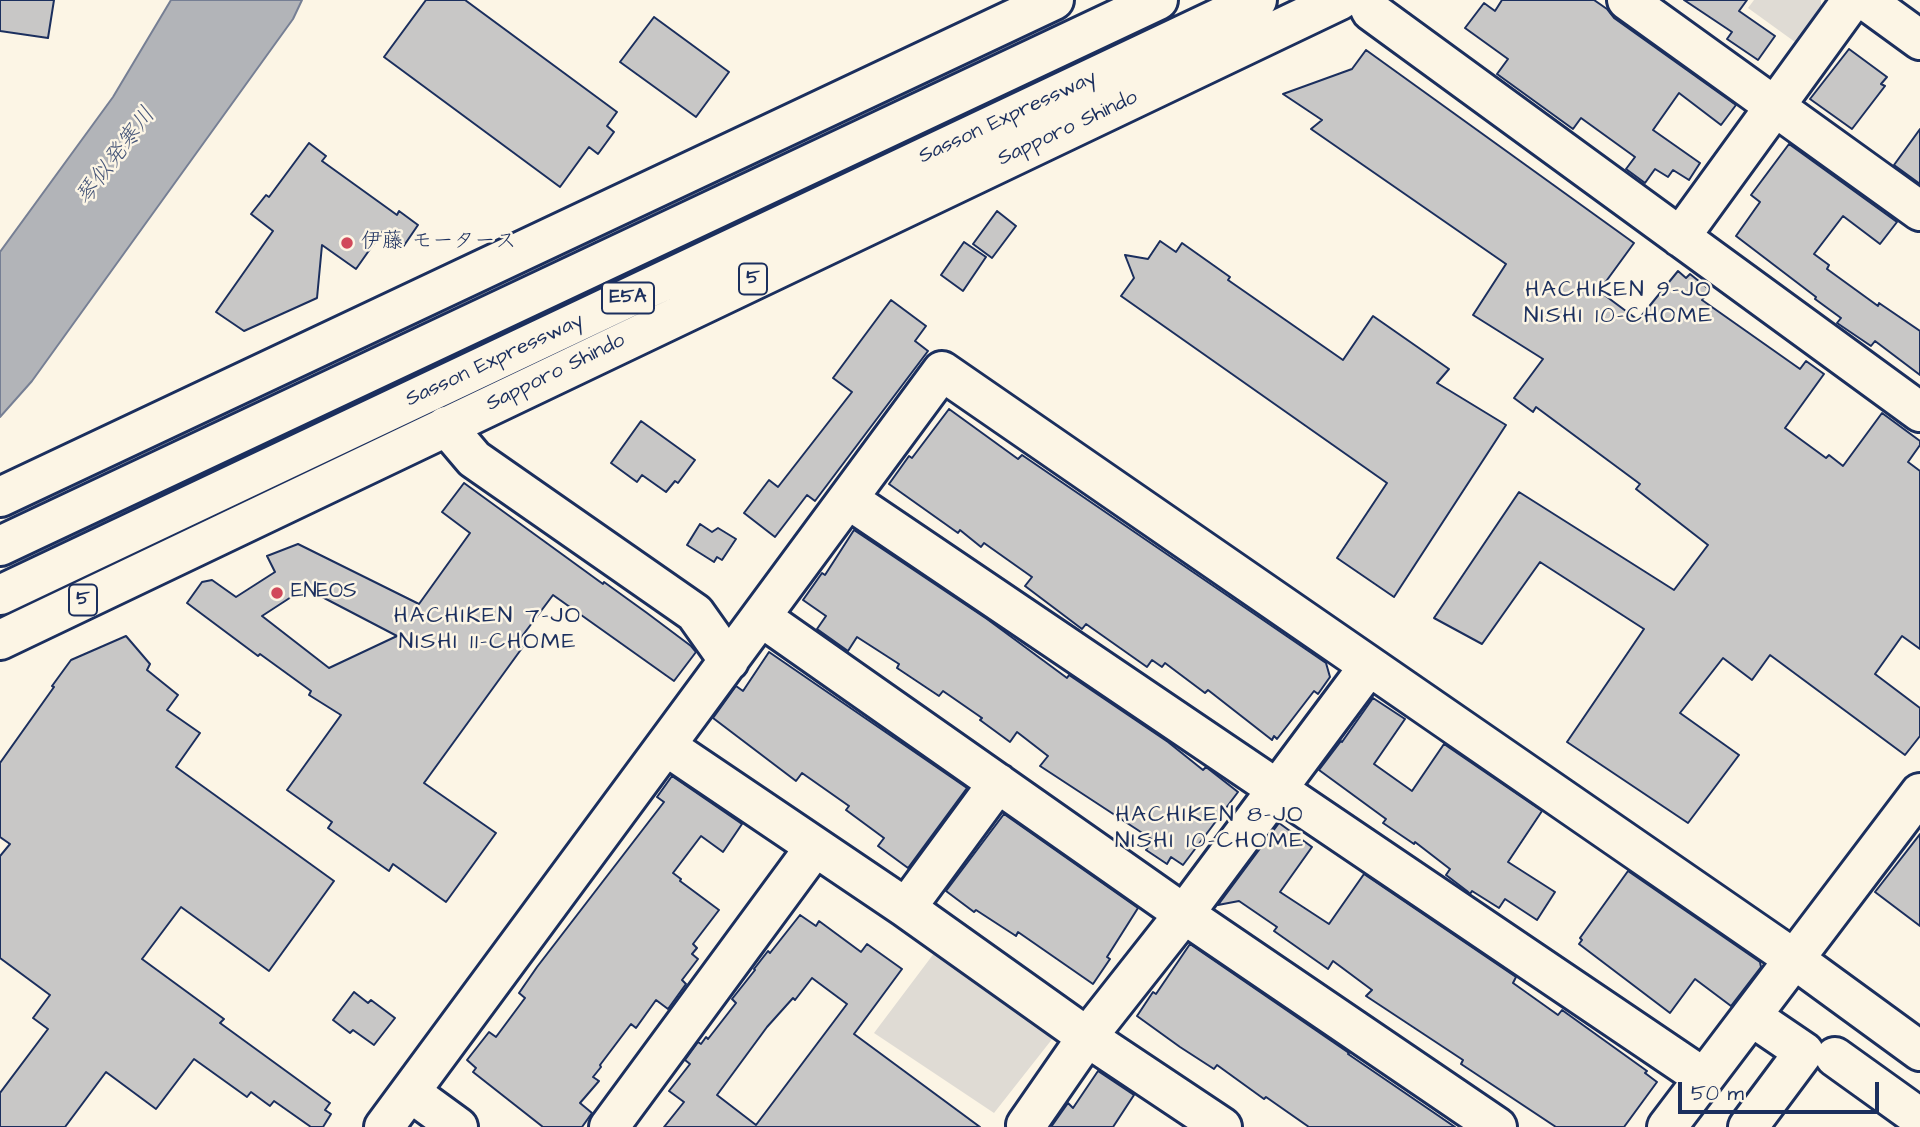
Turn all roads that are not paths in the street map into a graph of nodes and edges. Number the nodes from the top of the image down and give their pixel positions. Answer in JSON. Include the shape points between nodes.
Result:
{"nodes":[{"id":1,"x":1054,"y":0,"type":"edge"},
{"id":2,"x":1158,"y":0,"type":"edge"},
{"id":3,"x":1257,"y":0,"type":"edge"},
{"id":4,"x":1340,"y":0,"type":"edge"},
{"id":5,"x":1366,"y":0,"type":"edge"},
{"id":6,"x":1627,"y":0,"type":"edge"},
{"id":7,"x":1852,"y":0,"type":"edge"},
{"id":8,"x":1866,"y":0,"type":"edge"},
{"id":9,"x":1920,"y":40,"type":"edge"},
{"id":10,"x":1775,"y":106,"type":"junction"},
{"id":11,"x":1920,"y":211,"type":"edge"},
{"id":12,"x":1680,"y":237,"type":"junction"},
{"id":13,"x":1920,"y":412,"type":"edge"},
{"id":14,"x":446,"y":426,"type":"junction"},
{"id":15,"x":0,"y":497,"type":"edge"},
{"id":16,"x":848,"y":499,"type":"junction"},
{"id":17,"x":0,"y":546,"type":"edge"},
{"id":18,"x":0,"y":595,"type":"edge"},
{"id":19,"x":761,"y":617,"type":"junction"},
{"id":20,"x":0,"y":640,"type":"edge"},
{"id":21,"x":729,"y":661,"type":"junction"},
{"id":22,"x":1369,"y":666,"type":"junction"},
{"id":23,"x":666,"y":746,"type":"junction"},
{"id":24,"x":998,"y":783,"type":"junction"},
{"id":25,"x":1277,"y":790,"type":"junction"},
{"id":26,"x":1920,"y":793,"type":"edge"},
{"id":27,"x":815,"y":847,"type":"junction"},
{"id":28,"x":906,"y":908,"type":"junction"},
{"id":29,"x":1184,"y":914,"type":"junction"},
{"id":30,"x":1794,"y":959,"type":"junction"},
{"id":31,"x":1751,"y":1016,"type":"junction"},
{"id":32,"x":1087,"y":1037,"type":"junction"},
{"id":33,"x":1920,"y":1051,"type":"edge"},
{"id":34,"x":1835,"y":1057,"type":"dead end"},
{"id":35,"x":1704,"y":1078,"type":"junction"},
{"id":36,"x":410,"y":1092,"type":"junction"},
{"id":37,"x":1920,"y":1118,"type":"edge"},
{"id":38,"x":1026,"y":1125,"type":"dead end"},
{"id":39,"x":384,"y":1127,"type":"edge"},
{"id":40,"x":458,"y":1127,"type":"edge"},
{"id":41,"x":609,"y":1127,"type":"edge"},
{"id":42,"x":1222,"y":1127,"type":"edge"},
{"id":43,"x":1497,"y":1127,"type":"edge"},
{"id":44,"x":1667,"y":1127,"type":"edge"},
{"id":45,"x":1748,"y":1127,"type":"edge"}],
"edges":[{"from":1,"to":15,"type":"main road"},
{"from":2,"to":17,"type":"main road","name":"Sasson Expressway","number":"E5A"},
{"from":3,"to":18,"type":"main road","name":"Sasson Expressway","number":"E5A"},
{"from":4,"to":14,"type":"main road","name":"Sapporo Shindo","number":"5"},
{"from":5,"to":12,"type":"main road","via":[[1371,11]]},
{"from":6,"to":10,"type":"main road"},
{"from":7,"to":10,"type":"main road"},
{"from":8,"to":9,"type":"main road"},
{"from":10,"to":11,"type":"main road"},
{"from":10,"to":12,"type":"main road"},
{"from":12,"to":13,"type":"main road"},
{"from":14,"to":20,"type":"main road","name":"Sapporo Shindo","number":"5"},
{"from":14,"to":21,"type":"main road","via":[[474,459],[695,613]]},
{"from":16,"to":19,"type":"main road"},
{"from":16,"to":22,"type":"main road","via":[[942,371]]},
{"from":16,"to":25,"type":"main road"},
{"from":19,"to":21,"type":"main road"},
{"from":19,"to":24,"type":"main road"},
{"from":21,"to":23,"type":"main road"},
{"from":22,"to":25,"type":"main road"},
{"from":22,"to":30,"type":"main road"},
{"from":23,"to":27,"type":"main road"},
{"from":23,"to":36,"type":"main road"},
{"from":24,"to":28,"type":"main road"},
{"from":24,"to":29,"type":"main road"},
{"from":25,"to":29,"type":"main road"},
{"from":25,"to":35,"type":"main road"},
{"from":26,"to":30,"type":"main road"},
{"from":27,"to":28,"type":"main road"},
{"from":27,"to":41,"type":"main road"},
{"from":28,"to":32,"type":"main road"},
{"from":29,"to":32,"type":"main road"},
{"from":29,"to":43,"type":"main road"},
{"from":30,"to":31,"type":"main road"},
{"from":30,"to":33,"type":"main road"},
{"from":31,"to":35,"type":"main road"},
{"from":31,"to":45,"type":"main road","via":[[1804,1052]]},
{"from":32,"to":38,"type":"main road"},
{"from":32,"to":42,"type":"main road"},
{"from":34,"to":37,"type":"main road"},
{"from":35,"to":44,"type":"main road"},
{"from":36,"to":39,"type":"main road"},
{"from":36,"to":40,"type":"main road"}]}
